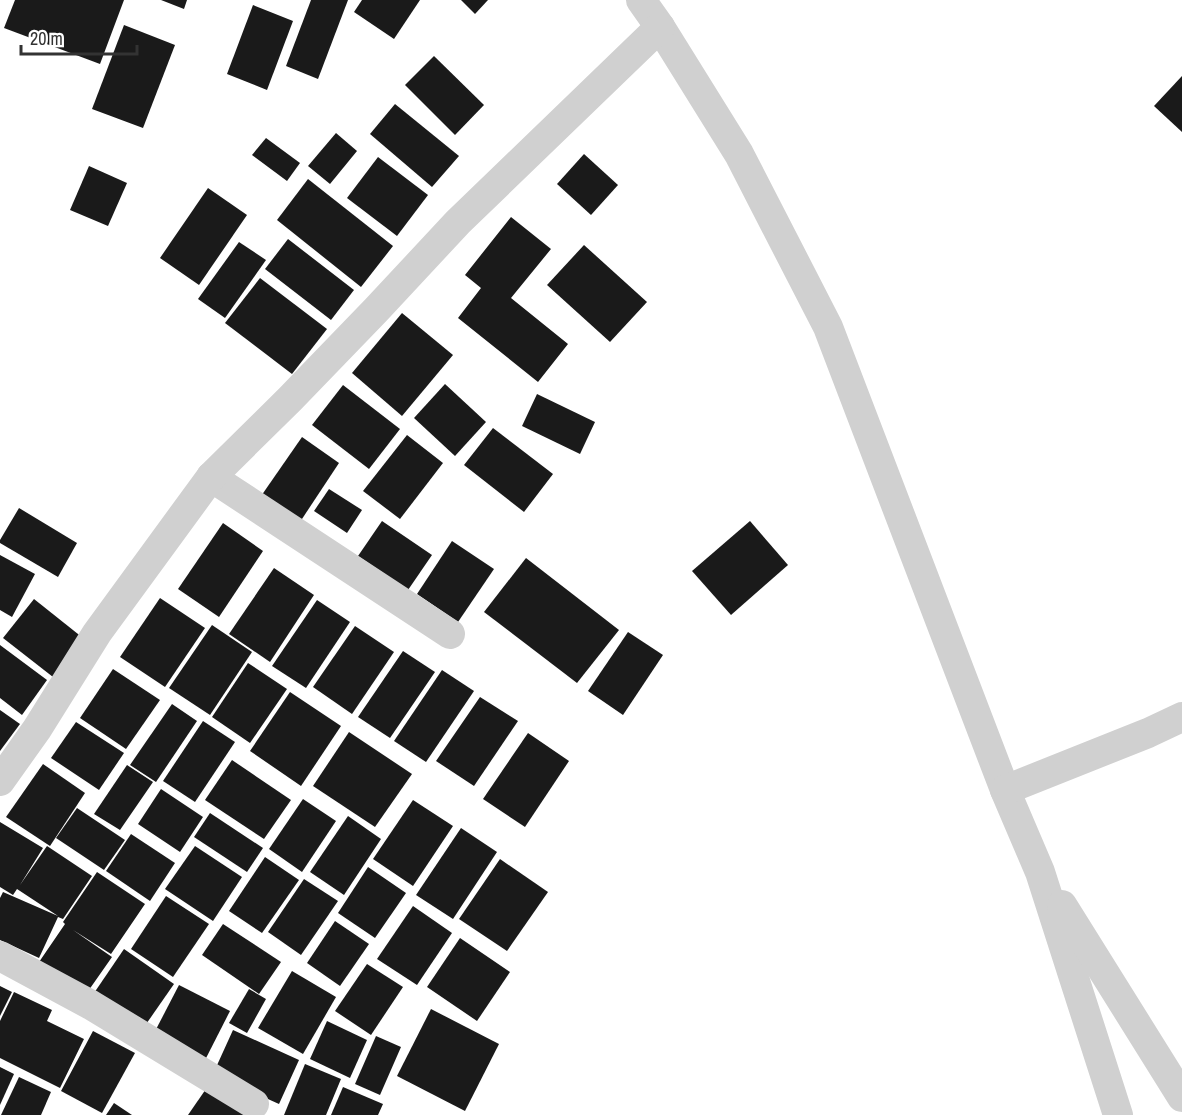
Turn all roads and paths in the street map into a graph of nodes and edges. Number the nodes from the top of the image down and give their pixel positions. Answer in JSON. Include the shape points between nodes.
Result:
{"nodes":[{"id":1,"x":641,"y":0,"type":"edge"},
{"id":2,"x":660,"y":27,"type":"junction"},
{"id":3,"x":211,"y":477,"type":"junction"},
{"id":4,"x":450,"y":634,"type":"dead end"},
{"id":5,"x":1182,"y":717,"type":"edge"},
{"id":6,"x":0,"y":781,"type":"edge"},
{"id":7,"x":1005,"y":790,"type":"junction"},
{"id":8,"x":1040,"y":872,"type":"junction"},
{"id":9,"x":0,"y":956,"type":"edge"},
{"id":10,"x":1182,"y":1097,"type":"edge"},
{"id":11,"x":254,"y":1104,"type":"dead end"},
{"id":12,"x":1118,"y":1115,"type":"edge"}],
"edges":[{"from":1,"to":2,"type":"street"},
{"from":2,"to":3,"type":"street","via":[[458,222]]},
{"from":2,"to":7,"type":"street","via":[[739,154],[828,327]]},
{"from":3,"to":4,"type":"street"},
{"from":3,"to":6,"type":"street","via":[[97,633]]},
{"from":5,"to":7,"type":"street"},
{"from":7,"to":8,"type":"street"},
{"from":8,"to":10,"type":"street"},
{"from":8,"to":12,"type":"street"},
{"from":9,"to":11,"type":"street","via":[[91,1005]]}]}
